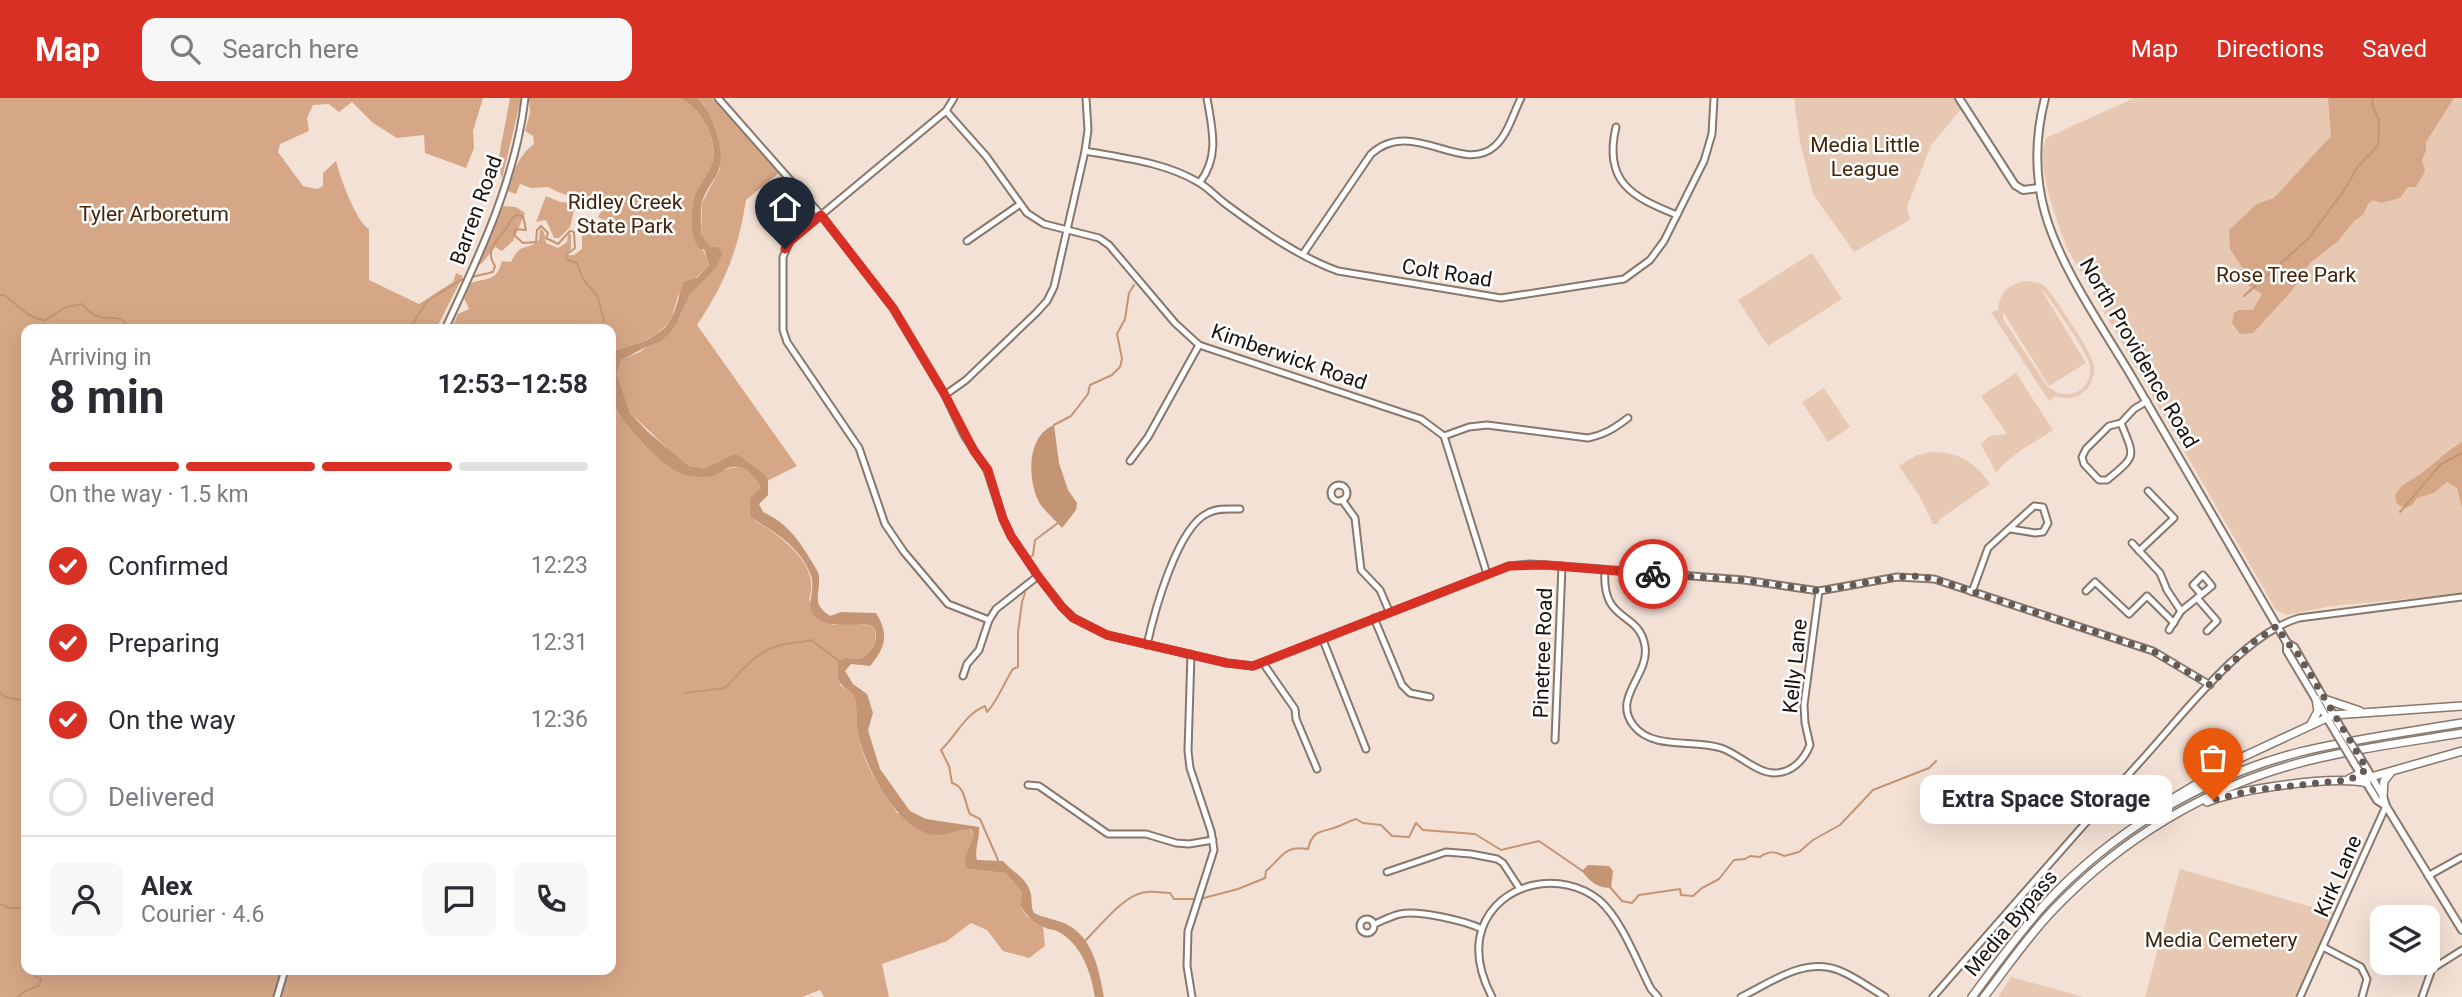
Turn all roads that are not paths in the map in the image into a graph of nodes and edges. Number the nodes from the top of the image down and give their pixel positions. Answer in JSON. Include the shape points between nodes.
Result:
{"nodes":[{"id":1,"x":525,"y":98,"type":"edge"},
{"id":2,"x":718,"y":98,"type":"edge"},
{"id":3,"x":954,"y":98,"type":"edge"},
{"id":4,"x":1086,"y":98,"type":"edge"},
{"id":5,"x":1207,"y":98,"type":"edge"},
{"id":6,"x":1521,"y":98,"type":"edge"},
{"id":7,"x":1714,"y":98,"type":"edge"},
{"id":8,"x":1959,"y":98,"type":"edge"},
{"id":9,"x":2045,"y":98,"type":"edge"},
{"id":10,"x":946,"y":111,"type":"junction"},
{"id":11,"x":1616,"y":127,"type":"dead end"},
{"id":12,"x":1085,"y":151,"type":"junction"},
{"id":13,"x":1199,"y":182,"type":"junction"},
{"id":14,"x":2039,"y":188,"type":"junction"},
{"id":15,"x":1019,"y":205,"type":"junction"},
{"id":16,"x":821,"y":215,"type":"junction"},
{"id":17,"x":1677,"y":215,"type":"junction"},
{"id":18,"x":1067,"y":229,"type":"junction"},
{"id":19,"x":967,"y":241,"type":"dead end"},
{"id":20,"x":1303,"y":254,"type":"junction"},
{"id":21,"x":447,"y":324,"type":"edge"},
{"id":22,"x":1199,"y":345,"type":"junction"},
{"id":23,"x":945,"y":395,"type":"junction"},
{"id":24,"x":2147,"y":401,"type":"junction"},
{"id":25,"x":1628,"y":418,"type":"dead end"},
{"id":26,"x":2120,"y":423,"type":"junction"},
{"id":27,"x":1444,"y":436,"type":"junction"},
{"id":28,"x":1130,"y":461,"type":"dead end"},
{"id":29,"x":2148,"y":491,"type":"dead end"},
{"id":30,"x":1342,"y":500,"type":"dead end"},
{"id":31,"x":1240,"y":509,"type":"dead end"},
{"id":32,"x":2011,"y":529,"type":"junction"},
{"id":33,"x":2132,"y":543,"type":"dead end"},
{"id":34,"x":2139,"y":551,"type":"junction"},
{"id":35,"x":1562,"y":566,"type":"junction"},
{"id":36,"x":1605,"y":570,"type":"junction"},
{"id":37,"x":1487,"y":573,"type":"junction"},
{"id":38,"x":1038,"y":576,"type":"junction"},
{"id":39,"x":1819,"y":591,"type":"junction"},
{"id":40,"x":2086,"y":591,"type":"dead end"},
{"id":41,"x":1972,"y":592,"type":"junction"},
{"id":42,"x":2462,"y":597,"type":"edge"},
{"id":43,"x":1389,"y":611,"type":"junction"},
{"id":44,"x":2182,"y":611,"type":"junction"},
{"id":45,"x":1374,"y":618,"type":"junction"},
{"id":46,"x":989,"y":620,"type":"junction"},
{"id":47,"x":2174,"y":623,"type":"junction"},
{"id":48,"x":2277,"y":626,"type":"junction"},
{"id":49,"x":2169,"y":630,"type":"dead end"},
{"id":50,"x":2207,"y":631,"type":"dead end"},
{"id":51,"x":1323,"y":639,"type":"junction"},
{"id":52,"x":1147,"y":645,"type":"junction"},
{"id":53,"x":1191,"y":654,"type":"junction"},
{"id":54,"x":1263,"y":663,"type":"junction"},
{"id":55,"x":963,"y":676,"type":"dead end"},
{"id":56,"x":2210,"y":685,"type":"junction"},
{"id":57,"x":1430,"y":697,"type":"dead end"},
{"id":58,"x":2320,"y":699,"type":"junction"},
{"id":59,"x":2462,"y":706,"type":"edge"},
{"id":60,"x":2374,"y":712,"type":"junction"},
{"id":61,"x":2330,"y":716,"type":"junction"},
{"id":62,"x":2462,"y":723,"type":"edge"},
{"id":63,"x":2310,"y":724,"type":"junction"},
{"id":64,"x":2462,"y":733,"type":"edge"},
{"id":65,"x":1555,"y":740,"type":"dead end"},
{"id":66,"x":1366,"y":750,"type":"dead end"},
{"id":67,"x":2462,"y":751,"type":"edge"},
{"id":68,"x":1317,"y":769,"type":"dead end"},
{"id":69,"x":2395,"y":770,"type":"junction"},
{"id":70,"x":2364,"y":771,"type":"junction"},
{"id":71,"x":2347,"y":780,"type":"junction"},
{"id":72,"x":2369,"y":780,"type":"junction"},
{"id":73,"x":1028,"y":785,"type":"dead end"},
{"id":74,"x":2383,"y":796,"type":"junction"},
{"id":75,"x":2386,"y":806,"type":"junction"},
{"id":76,"x":2167,"y":818,"type":"junction"},
{"id":77,"x":2131,"y":830,"type":"junction"},
{"id":78,"x":1213,"y":840,"type":"junction"},
{"id":79,"x":2462,"y":857,"type":"edge"},
{"id":80,"x":1387,"y":872,"type":"dead end"},
{"id":81,"x":2428,"y":876,"type":"junction"},
{"id":82,"x":1520,"y":889,"type":"junction"},
{"id":83,"x":1374,"y":924,"type":"dead end"},
{"id":84,"x":1482,"y":929,"type":"junction"},
{"id":85,"x":2462,"y":930,"type":"edge"},
{"id":86,"x":2323,"y":947,"type":"junction"},
{"id":87,"x":2462,"y":950,"type":"edge"},
{"id":88,"x":284,"y":975,"type":"edge"},
{"id":89,"x":278,"y":997,"type":"edge"},
{"id":90,"x":1192,"y":997,"type":"edge"},
{"id":91,"x":1492,"y":997,"type":"edge"},
{"id":92,"x":1658,"y":997,"type":"edge"},
{"id":93,"x":1741,"y":997,"type":"edge"},
{"id":94,"x":1885,"y":997,"type":"edge"},
{"id":95,"x":1933,"y":997,"type":"edge"},
{"id":96,"x":1972,"y":997,"type":"edge"},
{"id":97,"x":1984,"y":997,"type":"edge"},
{"id":98,"x":2300,"y":997,"type":"edge"},
{"id":99,"x":2362,"y":997,"type":"edge"},
{"id":100,"x":2421,"y":997,"type":"edge"}],
"edges":[{"from":1,"to":21,"type":"street","name":"Barren Road","via":[[499,206]]},
{"from":2,"to":16,"type":"street"},
{"from":3,"to":10,"type":"street"},
{"from":4,"to":12,"type":"street"},
{"from":5,"to":13,"type":"street","via":[[1213,153]]},
{"from":6,"to":20,"type":"street","via":[[1504,136],[1493,149],[1482,153],[1463,154],[1400,140],[1378,147]]},
{"from":7,"to":17,"type":"street","name":"Colt Road","via":[[1712,134],[1704,161]]},
{"from":8,"to":14,"type":"main road","via":[[2015,185],[2023,190]]},
{"from":9,"to":14,"type":"main road","name":"North Providence Road","via":[[2036,145]]},
{"from":10,"to":15,"type":"street","name":"Kimberwick Road","via":[[986,156]]},
{"from":10,"to":16,"type":"street"},
{"from":11,"to":17,"type":"street","via":[[1611,146],[1624,184],[1643,201]]},
{"from":12,"to":13,"type":"street","name":"Colt Road","via":[[1170,169]]},
{"from":12,"to":18,"type":"street"},
{"from":13,"to":20,"type":"street","name":"Colt Road","via":[[1226,205]]},
{"from":14,"to":24,"type":"main road","name":"North Providence Road","via":[[2062,255]]},
{"from":15,"to":18,"type":"street","name":"Kimberwick Road","via":[[1044,224]]},
{"from":15,"to":19,"type":"street"},
{"from":16,"to":23,"type":"street","via":[[893,308]]},
{"from":16,"to":46,"type":"street","via":[[790,241],[783,257],[787,343],[859,448],[885,524],[904,552],[948,604]]},
{"from":17,"to":20,"type":"street","name":"Colt Road","via":[[1650,260],[1624,279],[1512,298],[1338,271]]},
{"from":18,"to":22,"type":"street","name":"Kimberwick Road","via":[[1099,237],[1109,245]]},
{"from":18,"to":23,"type":"street","via":[[1047,301]]},
{"from":22,"to":27,"type":"street","name":"Kimberwick Road","via":[[1421,419]]},
{"from":22,"to":28,"type":"street"},
{"from":23,"to":38,"type":"street","via":[[988,470],[1011,536]]},
{"from":24,"to":26,"type":"street"},
{"from":24,"to":48,"type":"main road","name":"North Providence Road"},
{"from":25,"to":27,"type":"street","via":[[1616,428],[1588,438],[1487,425]]},
{"from":26,"to":26,"type":"street","via":[[2109,426],[2082,457],[2099,480],[2108,480],[2130,460],[2132,447]]},
{"from":27,"to":37,"type":"street"},
{"from":29,"to":34,"type":"street","via":[[2174,518]]},
{"from":30,"to":43,"type":"street","via":[[1355,518],[1362,570],[1380,590]]},
{"from":31,"to":52,"type":"street","via":[[1207,513],[1184,537],[1154,612]]},
{"from":32,"to":32,"type":"street","via":[[2043,532],[2048,523],[2046,511],[2034,506]]},
{"from":32,"to":41,"type":"street","via":[[1988,548]]},
{"from":33,"to":34,"type":"street"},
{"from":34,"to":44,"type":"street","via":[[2161,573]]},
{"from":35,"to":36,"type":"street"},
{"from":35,"to":37,"type":"street","via":[[1509,566]]},
{"from":35,"to":65,"type":"street","name":"Pinetree Road"},
{"from":36,"to":39,"type":"street","via":[[1744,580]]},
{"from":36,"to":39,"type":"street","name":"Kelly Lane","via":[[1603,588],[1608,602],[1637,628],[1646,650],[1626,702],[1632,724],[1651,738],[1721,748],[1774,773],[1800,763],[1810,745],[1804,705]]},
{"from":37,"to":43,"type":"street"},
{"from":38,"to":46,"type":"street","via":[[1008,598]]},
{"from":38,"to":52,"type":"street","via":[[1073,618],[1107,635]]},
{"from":39,"to":41,"type":"street","via":[[1920,576]]},
{"from":40,"to":47,"type":"street","via":[[2095,582],[2129,614],[2147,596]]},
{"from":41,"to":56,"type":"street","via":[[2153,651]]},
{"from":42,"to":48,"type":"street","via":[[2308,616]]},
{"from":43,"to":45,"type":"street"},
{"from":44,"to":47,"type":"street"},
{"from":44,"to":50,"type":"street","via":[[2199,596],[2217,621]]},
{"from":45,"to":51,"type":"street"},
{"from":45,"to":57,"type":"street","via":[[1402,685],[1410,693]]},
{"from":46,"to":55,"type":"street","via":[[979,650]]},
{"from":47,"to":49,"type":"street"},
{"from":48,"to":56,"type":"street","via":[[2252,643]]},
{"from":48,"to":58,"type":"main road","name":"North Providence Road","via":[[2295,649]]},
{"from":51,"to":54,"type":"street"},
{"from":51,"to":66,"type":"street"},
{"from":52,"to":53,"type":"street"},
{"from":53,"to":54,"type":"street","via":[[1244,666]]},
{"from":53,"to":78,"type":"street","via":[[1190,768]]},
{"from":54,"to":68,"type":"street","via":[[1295,709]]},
{"from":56,"to":95,"type":"street"},
{"from":58,"to":60,"type":"highway"},
{"from":58,"to":61,"type":"main road","name":"North Providence Road"},
{"from":58,"to":63,"type":"highway"},
{"from":59,"to":60,"type":"highway"},
{"from":60,"to":61,"type":"highway"},
{"from":61,"to":63,"type":"highway"},
{"from":61,"to":70,"type":"main road","name":"North Providence Road","bridge":true},
{"from":62,"to":77,"type":"highway","name":"Media Bypass","via":[[2336,744],[2264,763],[2195,792]]},
{"from":63,"to":77,"type":"highway","via":[[2181,792]]},
{"from":64,"to":76,"type":"highway","name":"Media Bypass","via":[[2284,767],[2233,785]]},
{"from":67,"to":69,"type":"highway"},
{"from":69,"to":72,"type":"highway"},
{"from":69,"to":74,"type":"highway","via":[[2384,781]]},
{"from":70,"to":71,"type":"highway"},
{"from":70,"to":72,"type":"highway"},
{"from":71,"to":72,"type":"highway"},
{"from":71,"to":76,"type":"highway","via":[[2243,792]]},
{"from":72,"to":74,"type":"main road"},
{"from":72,"to":75,"type":"main road"},
{"from":73,"to":78,"type":"street","via":[[1039,786],[1108,834],[1146,834],[1175,844]]},
{"from":74,"to":75,"type":"main road"},
{"from":75,"to":81,"type":"main road"},
{"from":75,"to":86,"type":"street","name":"Kirk Lane"},
{"from":76,"to":97,"type":"highway","name":"Media Bypass","via":[[2066,897]]},
{"from":77,"to":96,"type":"highway","name":"Media Bypass","via":[[2046,903]]},
{"from":78,"to":90,"type":"street","via":[[1212,859],[1188,931]]},
{"from":79,"to":81,"type":"street"},
{"from":80,"to":82,"type":"street","via":[[1446,852],[1471,854],[1503,863]]},
{"from":81,"to":85,"type":"main road"},
{"from":82,"to":84,"type":"street","via":[[1497,907]]},
{"from":82,"to":92,"type":"street","via":[[1556,883],[1590,893],[1602,902]]},
{"from":83,"to":84,"type":"street","via":[[1412,914],[1468,922]]},
{"from":84,"to":91,"type":"street","via":[[1479,959]]},
{"from":86,"to":98,"type":"street","name":"Kirk Lane"},
{"from":86,"to":99,"type":"street","via":[[2361,967],[2367,979]]},
{"from":87,"to":100,"type":"street","via":[[2432,969]]},
{"from":88,"to":89,"type":"street"},
{"from":93,"to":94,"type":"street","via":[[1797,969],[1820,966],[1835,968]]}]}
